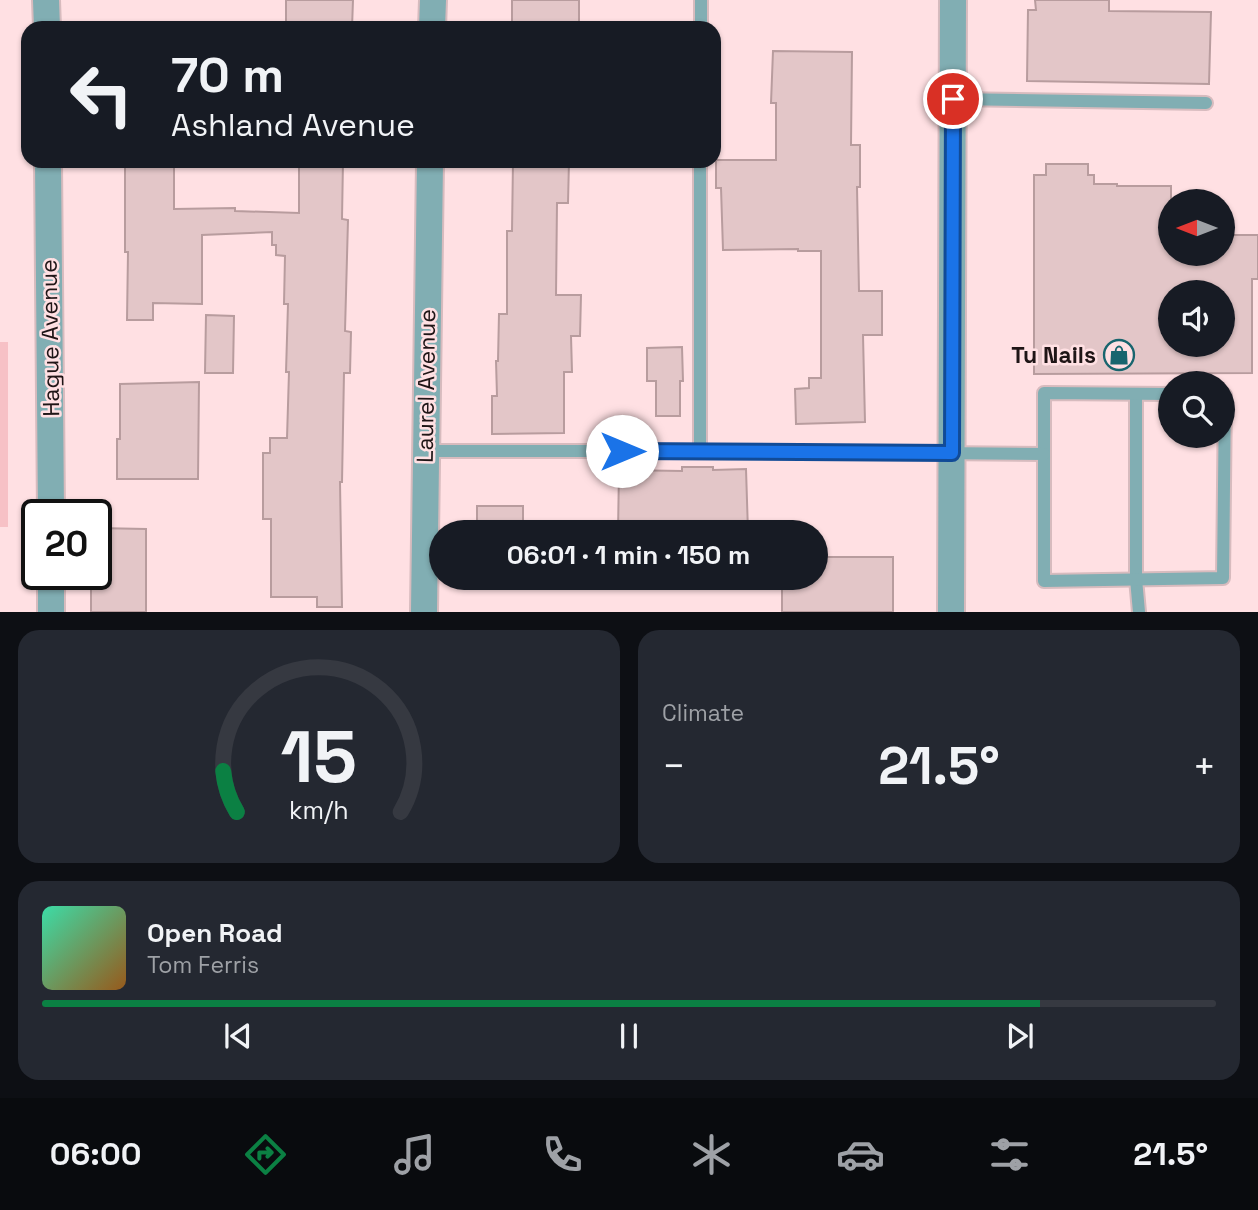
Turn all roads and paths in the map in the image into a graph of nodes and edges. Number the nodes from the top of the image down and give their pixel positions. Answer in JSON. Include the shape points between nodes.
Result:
{"nodes":[{"id":1,"x":46,"y":0,"type":"edge"},
{"id":2,"x":433,"y":0,"type":"edge"},
{"id":3,"x":701,"y":0,"type":"edge"},
{"id":4,"x":953,"y":0,"type":"edge"},
{"id":5,"x":47,"y":21,"type":"edge"},
{"id":6,"x":432,"y":21,"type":"edge"},
{"id":7,"x":701,"y":21,"type":"edge"},
{"id":8,"x":953,"y":99,"type":"junction"},
{"id":9,"x":1206,"y":103,"type":"dead end"},
{"id":10,"x":48,"y":168,"type":"edge"},
{"id":11,"x":430,"y":168,"type":"edge"},
{"id":12,"x":700,"y":168,"type":"edge"},
{"id":13,"x":1136,"y":394,"type":"junction"},
{"id":14,"x":1158,"y":394,"type":"edge"},
{"id":15,"x":1224,"y":448,"type":"edge"},
{"id":16,"x":425,"y":451,"type":"junction"},
{"id":17,"x":700,"y":451,"type":"junction"},
{"id":18,"x":952,"y":453,"type":"junction"},
{"id":19,"x":1044,"y":454,"type":"junction"},
{"id":20,"x":51,"y":499,"type":"edge"},
{"id":21,"x":1136,"y":579,"type":"junction"},
{"id":22,"x":51,"y":590,"type":"edge"},
{"id":23,"x":51,"y":611,"type":"edge"},
{"id":24,"x":424,"y":611,"type":"edge"},
{"id":25,"x":951,"y":611,"type":"edge"},
{"id":26,"x":1139,"y":611,"type":"edge"}],
"edges":[{"from":1,"to":5,"type":"street"},
{"from":2,"to":6,"type":"street"},
{"from":3,"to":7,"type":"lane"},
{"from":4,"to":8,"type":"street"},
{"from":8,"to":9,"type":"lane"},
{"from":8,"to":18,"type":"street"},
{"from":10,"to":20,"type":"street","name":"Hague Avenue"},
{"from":11,"to":16,"type":"street","name":"Laurel Avenue"},
{"from":12,"to":17,"type":"lane"},
{"from":13,"to":14,"type":"lane"},
{"from":13,"to":19,"type":"lane","via":[[1044,393]]},
{"from":13,"to":21,"type":"lane"},
{"from":15,"to":21,"type":"lane","via":[[1223,578]]},
{"from":16,"to":17,"type":"lane"},
{"from":16,"to":24,"type":"street","name":"Laurel Avenue"},
{"from":17,"to":18,"type":"lane"},
{"from":18,"to":19,"type":"lane"},
{"from":18,"to":25,"type":"street"},
{"from":19,"to":21,"type":"lane","via":[[1044,580]]},
{"from":21,"to":26,"type":"lane"},
{"from":22,"to":23,"type":"street"}]}
